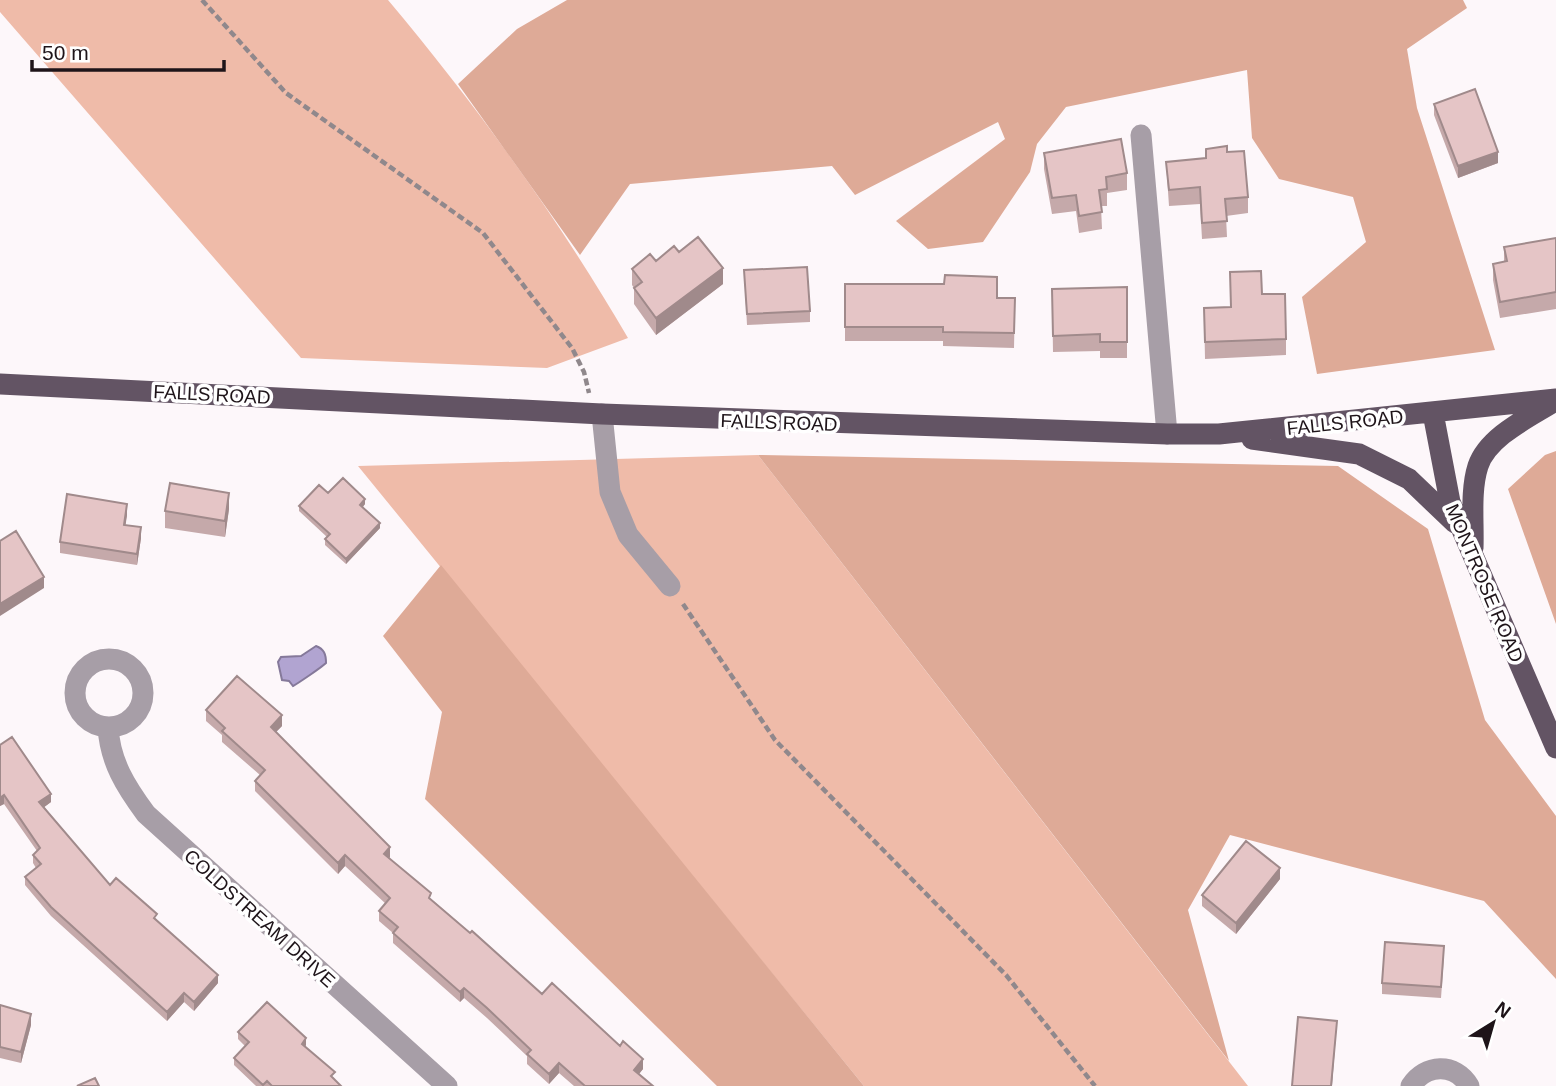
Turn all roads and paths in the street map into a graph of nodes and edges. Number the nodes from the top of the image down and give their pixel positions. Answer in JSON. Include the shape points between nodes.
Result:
{"nodes":[{"id":1,"x":202,"y":0,"type":"edge"},
{"id":2,"x":1141,"y":135,"type":"dead end"},
{"id":3,"x":0,"y":384,"type":"edge"},
{"id":4,"x":1556,"y":400,"type":"edge"},
{"id":5,"x":1433,"y":413,"type":"junction"},
{"id":6,"x":602,"y":414,"type":"junction"},
{"id":7,"x":1167,"y":434,"type":"junction"},
{"id":8,"x":1219,"y":434,"type":"junction"},
{"id":9,"x":1461,"y":529,"type":"junction"},
{"id":10,"x":1473,"y":557,"type":"junction"},
{"id":11,"x":670,"y":586,"type":"joint"},
{"id":12,"x":108,"y":727,"type":"dead end"},
{"id":13,"x":1556,"y":748,"type":"edge"},
{"id":14,"x":447,"y":1086,"type":"edge"},
{"id":15,"x":1095,"y":1086,"type":"edge"},
{"id":16,"x":1411,"y":1086,"type":"edge"},
{"id":17,"x":1469,"y":1086,"type":"edge"}],
"edges":[{"from":1,"to":6,"type":"path","via":[[286,93],[483,233],[572,348]]},
{"from":2,"to":7,"type":"street"},
{"from":3,"to":6,"type":"main road","name":"FALLS ROAD"},
{"from":4,"to":5,"type":"main road","name":"FALLS ROAD"},
{"from":4,"to":10,"type":"main road","via":[[1501,435],[1479,463]]},
{"from":5,"to":8,"type":"main road","name":"FALLS ROAD"},
{"from":5,"to":9,"type":"main road","name":"MONTROSE ROAD","via":[[1450,502]]},
{"from":6,"to":7,"type":"main road","name":"FALLS ROAD"},
{"from":6,"to":11,"type":"street","via":[[610,492],[628,535]]},
{"from":7,"to":8,"type":"main road","name":"FALLS ROAD"},
{"from":8,"to":9,"type":"main road","via":[[1359,454],[1409,479]]},
{"from":9,"to":10,"type":"main road","name":"MONTROSE ROAD"},
{"from":10,"to":13,"type":"main road","name":"MONTROSE ROAD"},
{"from":11,"to":15,"type":"path","via":[[775,740],[1006,975]]},
{"from":12,"to":14,"type":"street","name":"COLDSTREAM DRIVE","via":[[112,757],[146,814]]},
{"from":16,"to":17,"type":"street","via":[[1419,1075],[1438,1068],[1458,1073]]}]}
